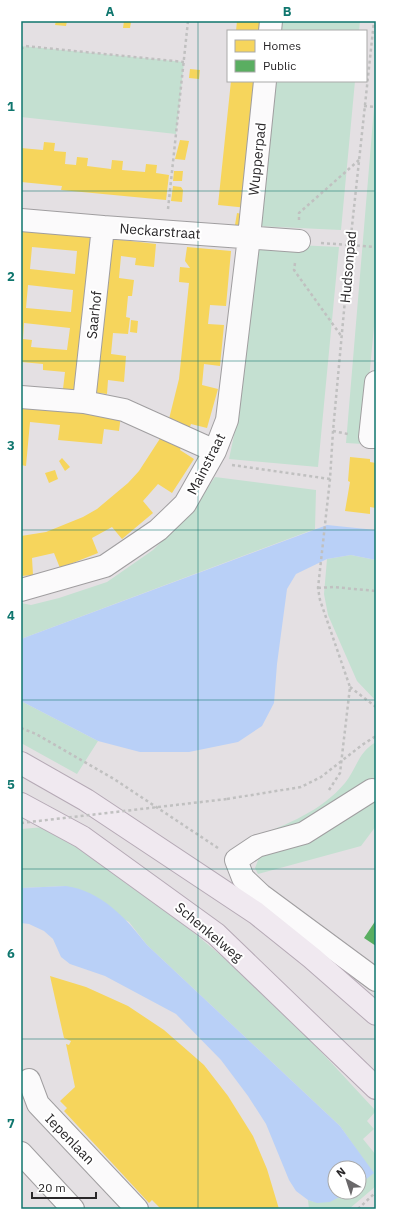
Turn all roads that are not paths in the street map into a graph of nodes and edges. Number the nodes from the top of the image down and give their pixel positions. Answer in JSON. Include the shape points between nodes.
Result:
{"nodes":[{"id":1,"x":265,"y":82,"type":"edge"},
{"id":2,"x":21,"y":220,"type":"edge"},
{"id":3,"x":103,"y":227,"type":"junction"},
{"id":4,"x":249,"y":237,"type":"junction"},
{"id":5,"x":299,"y":241,"type":"road end"},
{"id":6,"x":376,"y":382,"type":"edge"},
{"id":7,"x":21,"y":397,"type":"edge"},
{"id":8,"x":84,"y":402,"type":"junction"},
{"id":9,"x":373,"y":437,"type":"edge"},
{"id":10,"x":215,"y":451,"type":"junction"},
{"id":11,"x":21,"y":590,"type":"edge"},
{"id":12,"x":21,"y":763,"type":"edge"},
{"id":13,"x":372,"y":790,"type":"dead end"},
{"id":14,"x":21,"y":804,"type":"edge"},
{"id":15,"x":376,"y":980,"type":"edge"},
{"id":16,"x":376,"y":1014,"type":"edge"},
{"id":17,"x":29,"y":1080,"type":"dead end"},
{"id":18,"x":376,"y":1088,"type":"edge"},
{"id":19,"x":21,"y":1153,"type":"edge"},
{"id":20,"x":73,"y":1209,"type":"edge"},
{"id":21,"x":138,"y":1209,"type":"edge"}],
"edges":[{"from":1,"to":4,"type":"street","name":"Wupperpad"},
{"from":2,"to":3,"type":"street","name":"Neckarstraat"},
{"from":3,"to":4,"type":"street","name":"Neckarstraat"},
{"from":3,"to":8,"type":"street","name":"Saarhof"},
{"from":4,"to":5,"type":"street","name":"Neckarstraat"},
{"from":4,"to":10,"type":"street","name":"Mainstraat","via":[[227,420]]},
{"from":6,"to":9,"type":"street"},
{"from":7,"to":8,"type":"street"},
{"from":8,"to":10,"type":"street","via":[[124,410]]},
{"from":10,"to":11,"type":"street","name":"Mainstraat","via":[[186,504],[158,530],[105,566]]},
{"from":12,"to":16,"type":"main road","via":[[86,800],[256,913]]},
{"from":13,"to":15,"type":"street","via":[[304,832],[256,846],[236,860],[243,878],[261,894]]},
{"from":14,"to":18,"type":"main road","name":"Schenkelweg","via":[[82,837],[216,934]]},
{"from":17,"to":21,"type":"street","name":"Iepenlaan","via":[[38,1104]]},
{"from":19,"to":20,"type":"street"}]}
